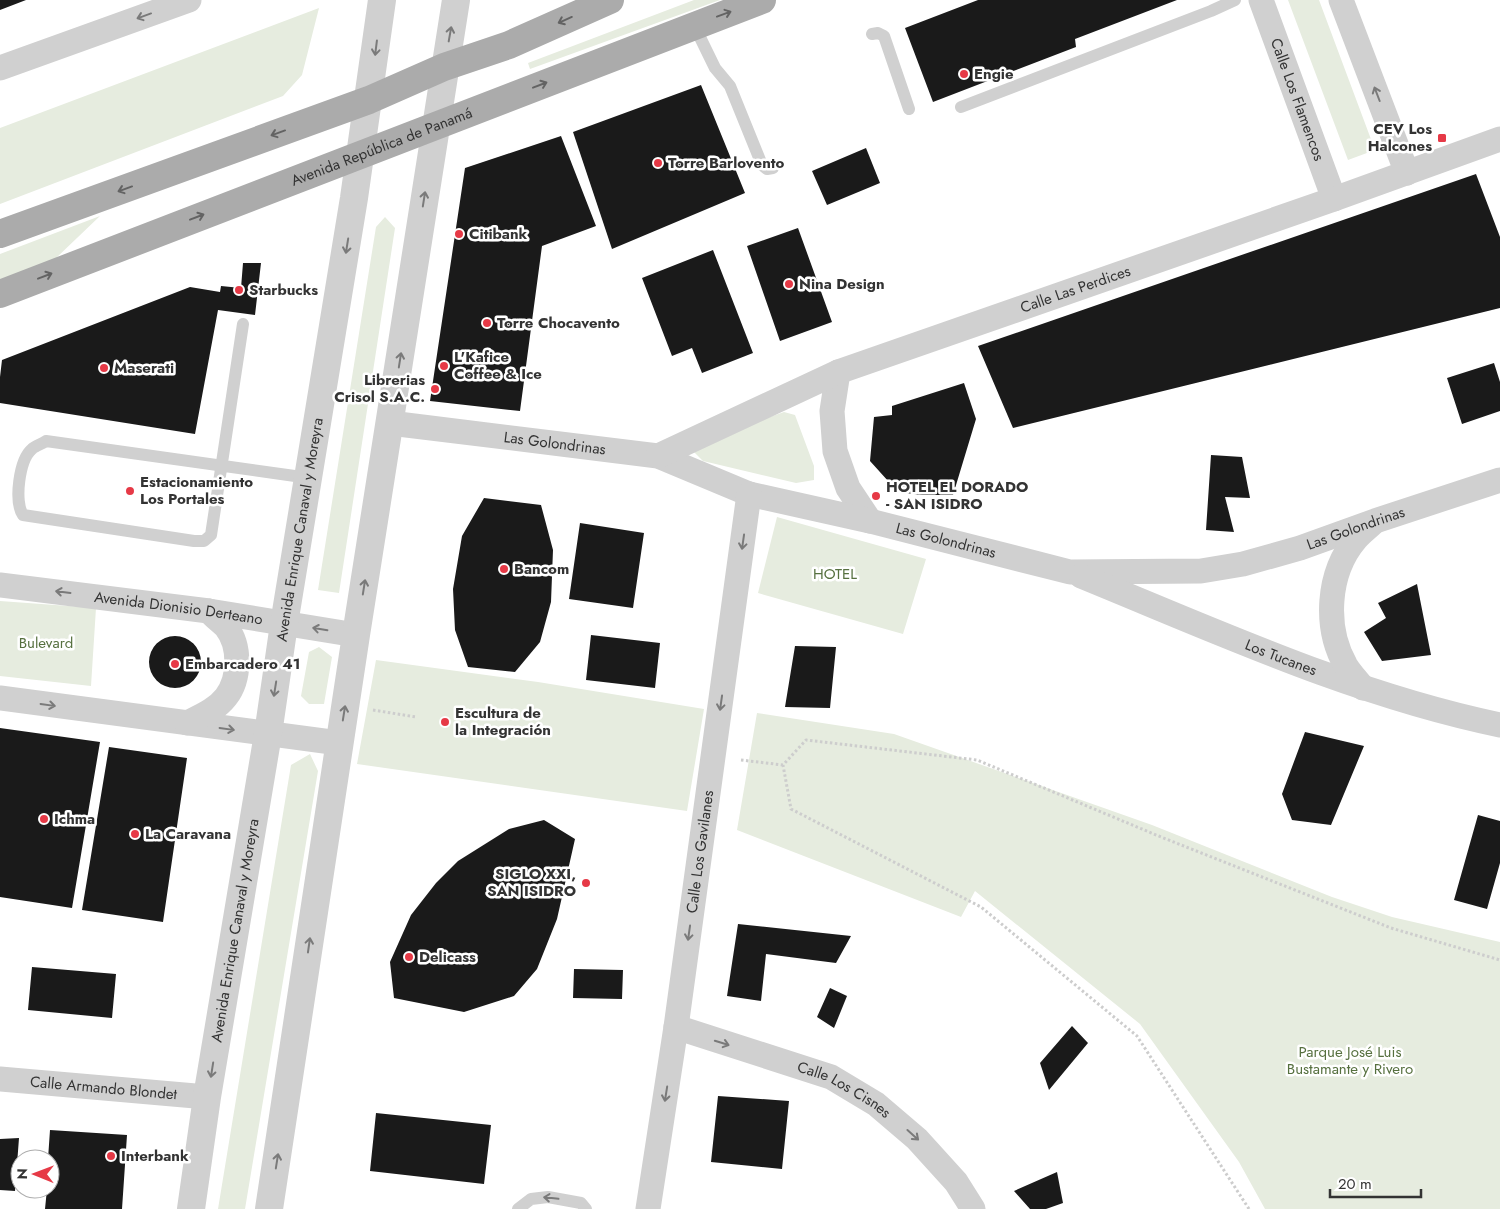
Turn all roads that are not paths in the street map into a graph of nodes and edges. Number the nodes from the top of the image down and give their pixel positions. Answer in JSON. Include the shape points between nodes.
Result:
{"nodes":[{"id":1,"x":190,"y":0,"type":"edge"},
{"id":2,"x":382,"y":0,"type":"edge"},
{"id":3,"x":456,"y":0,"type":"edge"},
{"id":4,"x":610,"y":0,"type":"edge"},
{"id":5,"x":762,"y":0,"type":"edge"},
{"id":6,"x":1235,"y":0,"type":"edge"},
{"id":7,"x":1261,"y":0,"type":"edge"},
{"id":8,"x":1341,"y":0,"type":"edge"},
{"id":9,"x":694,"y":25,"type":"junction"},
{"id":10,"x":872,"y":34,"type":"dead end"},
{"id":11,"x":444,"y":67,"type":"junction"},
{"id":12,"x":0,"y":68,"type":"edge"},
{"id":13,"x":369,"y":100,"type":"junction"},
{"id":14,"x":961,"y":107,"type":"dead end"},
{"id":15,"x":909,"y":109,"type":"dead end"},
{"id":16,"x":435,"y":125,"type":"junction"},
{"id":17,"x":1500,"y":139,"type":"edge"},
{"id":18,"x":361,"y":155,"type":"junction"},
{"id":19,"x":773,"y":168,"type":"dead end"},
{"id":20,"x":1407,"y":173,"type":"junction"},
{"id":21,"x":1334,"y":199,"type":"junction"},
{"id":22,"x":0,"y":234,"type":"edge"},
{"id":23,"x":0,"y":294,"type":"edge"},
{"id":24,"x":243,"y":324,"type":"dead end"},
{"id":25,"x":838,"y":372,"type":"junction"},
{"id":26,"x":390,"y":423,"type":"junction"},
{"id":27,"x":658,"y":456,"type":"junction"},
{"id":28,"x":222,"y":465,"type":"junction"},
{"id":29,"x":309,"y":478,"type":"junction"},
{"id":30,"x":1500,"y":480,"type":"edge"},
{"id":31,"x":749,"y":494,"type":"junction"},
{"id":32,"x":870,"y":521,"type":"junction"},
{"id":33,"x":1375,"y":521,"type":"junction"},
{"id":34,"x":1070,"y":572,"type":"junction"},
{"id":35,"x":0,"y":585,"type":"edge"},
{"id":36,"x":209,"y":612,"type":"junction"},
{"id":37,"x":284,"y":624,"type":"junction"},
{"id":38,"x":356,"y":635,"type":"junction"},
{"id":39,"x":1363,"y":688,"type":"junction"},
{"id":40,"x":0,"y":698,"type":"edge"},
{"id":41,"x":187,"y":723,"type":"junction"},
{"id":42,"x":1500,"y":725,"type":"edge"},
{"id":43,"x":268,"y":734,"type":"junction"},
{"id":44,"x":339,"y":743,"type":"junction"},
{"id":45,"x":676,"y":1027,"type":"junction"},
{"id":46,"x":0,"y":1079,"type":"edge"},
{"id":47,"x":207,"y":1097,"type":"junction"},
{"id":48,"x":190,"y":1209,"type":"edge"},
{"id":49,"x":269,"y":1209,"type":"edge"},
{"id":50,"x":518,"y":1209,"type":"edge"},
{"id":51,"x":586,"y":1209,"type":"edge"},
{"id":52,"x":648,"y":1209,"type":"edge"},
{"id":53,"x":973,"y":1209,"type":"edge"}],
"edges":[{"from":1,"to":12,"type":"street","one_way":true},
{"from":2,"to":13,"type":"street","name":"Avenida Enrique Canaval y Moreyra","one_way":true},
{"from":11,"to":3,"type":"street","one_way":true},
{"from":4,"to":11,"type":"main road","one_way":true,"via":[[509,45]]},
{"from":9,"to":5,"type":"main road","name":"Avenida República de Panamá","one_way":true},
{"from":6,"to":14,"type":"lane"},
{"from":7,"to":21,"type":"street","name":"Calle Los Flamencos"},
{"from":20,"to":8,"type":"street","one_way":true},
{"from":16,"to":9,"type":"main road","name":"Avenida República de Panamá","one_way":true},
{"from":9,"to":19,"type":"lane","via":[[715,68],[730,86],[762,165],[767,169]]},
{"from":10,"to":15,"type":"lane","via":[[884,36]]},
{"from":11,"to":13,"type":"main road"},
{"from":11,"to":16,"type":"street"},
{"from":13,"to":18,"type":"street","name":"Avenida Enrique Canaval y Moreyra"},
{"from":13,"to":22,"type":"main road","one_way":true},
{"from":16,"to":18,"type":"main road","name":"Avenida República de Panamá"},
{"from":26,"to":16,"type":"street","one_way":true},
{"from":17,"to":20,"type":"street","name":"Calle Las Perdices"},
{"from":23,"to":18,"type":"main road","name":"Avenida República de Panamá","one_way":true},
{"from":18,"to":29,"type":"street","name":"Avenida Enrique Canaval y Moreyra","one_way":true},
{"from":20,"to":21,"type":"street","name":"Calle Las Perdices"},
{"from":21,"to":25,"type":"street","name":"Calle Las Perdices"},
{"from":24,"to":28,"type":"lane"},
{"from":25,"to":27,"type":"street","name":"Calle Las Perdices"},
{"from":25,"to":32,"type":"street","via":[[832,411],[835,451],[848,488]]},
{"from":26,"to":27,"type":"street","name":"Las Golondrinas"},
{"from":38,"to":26,"type":"street","one_way":true},
{"from":27,"to":31,"type":"street","name":"Las Golondrinas"},
{"from":28,"to":28,"type":"lane","via":[[46,441],[31,450],[22,467],[19,509],[23,515],[204,541],[211,534]]},
{"from":28,"to":29,"type":"lane"},
{"from":29,"to":37,"type":"street","name":"Avenida Enrique Canaval y Moreyra"},
{"from":30,"to":33,"type":"street","name":"Las Golondrinas"},
{"from":31,"to":32,"type":"street","name":"Las Golondrinas"},
{"from":31,"to":45,"type":"street","name":"Calle Los Gavilanes","one_way":true},
{"from":32,"to":34,"type":"street","name":"Las Golondrinas"},
{"from":33,"to":34,"type":"street","name":"Las Golondrinas","via":[[1300,548],[1222,568]]},
{"from":33,"to":39,"type":"street","via":[[1356,540],[1342,563],[1333,588],[1331,615],[1336,642],[1346,666]]},
{"from":34,"to":39,"type":"street","name":"Los Tucanes"},
{"from":36,"to":35,"type":"street","name":"Avenida Dionisio Derteano","one_way":true},
{"from":36,"to":37,"type":"street","name":"Avenida Dionisio Derteano"},
{"from":36,"to":41,"type":"street","via":[[227,628],[236,650],[236,674],[226,697],[209,713]]},
{"from":38,"to":37,"type":"street","name":"Avenida Dionisio Derteano","one_way":true},
{"from":37,"to":43,"type":"street","name":"Avenida Enrique Canaval y Moreyra","one_way":true},
{"from":44,"to":38,"type":"street","one_way":true},
{"from":39,"to":42,"type":"street","name":"Los Tucanes","via":[[1460,717]]},
{"from":40,"to":41,"type":"street","one_way":true},
{"from":41,"to":43,"type":"street","one_way":true},
{"from":43,"to":44,"type":"street"},
{"from":43,"to":47,"type":"street","name":"Avenida Enrique Canaval y Moreyra","one_way":true},
{"from":49,"to":44,"type":"street","one_way":true},
{"from":45,"to":52,"type":"street","name":"Calle Los Gavilanes","one_way":true},
{"from":45,"to":53,"type":"street","name":"Calle Los Cisnes","one_way":true,"via":[[831,1077],[876,1104],[917,1139],[956,1182]]},
{"from":46,"to":47,"type":"street","name":"Calle Armando Blondet"},
{"from":47,"to":48,"type":"street","name":"Avenida Enrique Canaval y Moreyra"},
{"from":51,"to":50,"type":"lane","one_way":true,"via":[[580,1203],[548,1197],[531,1200]]}]}
